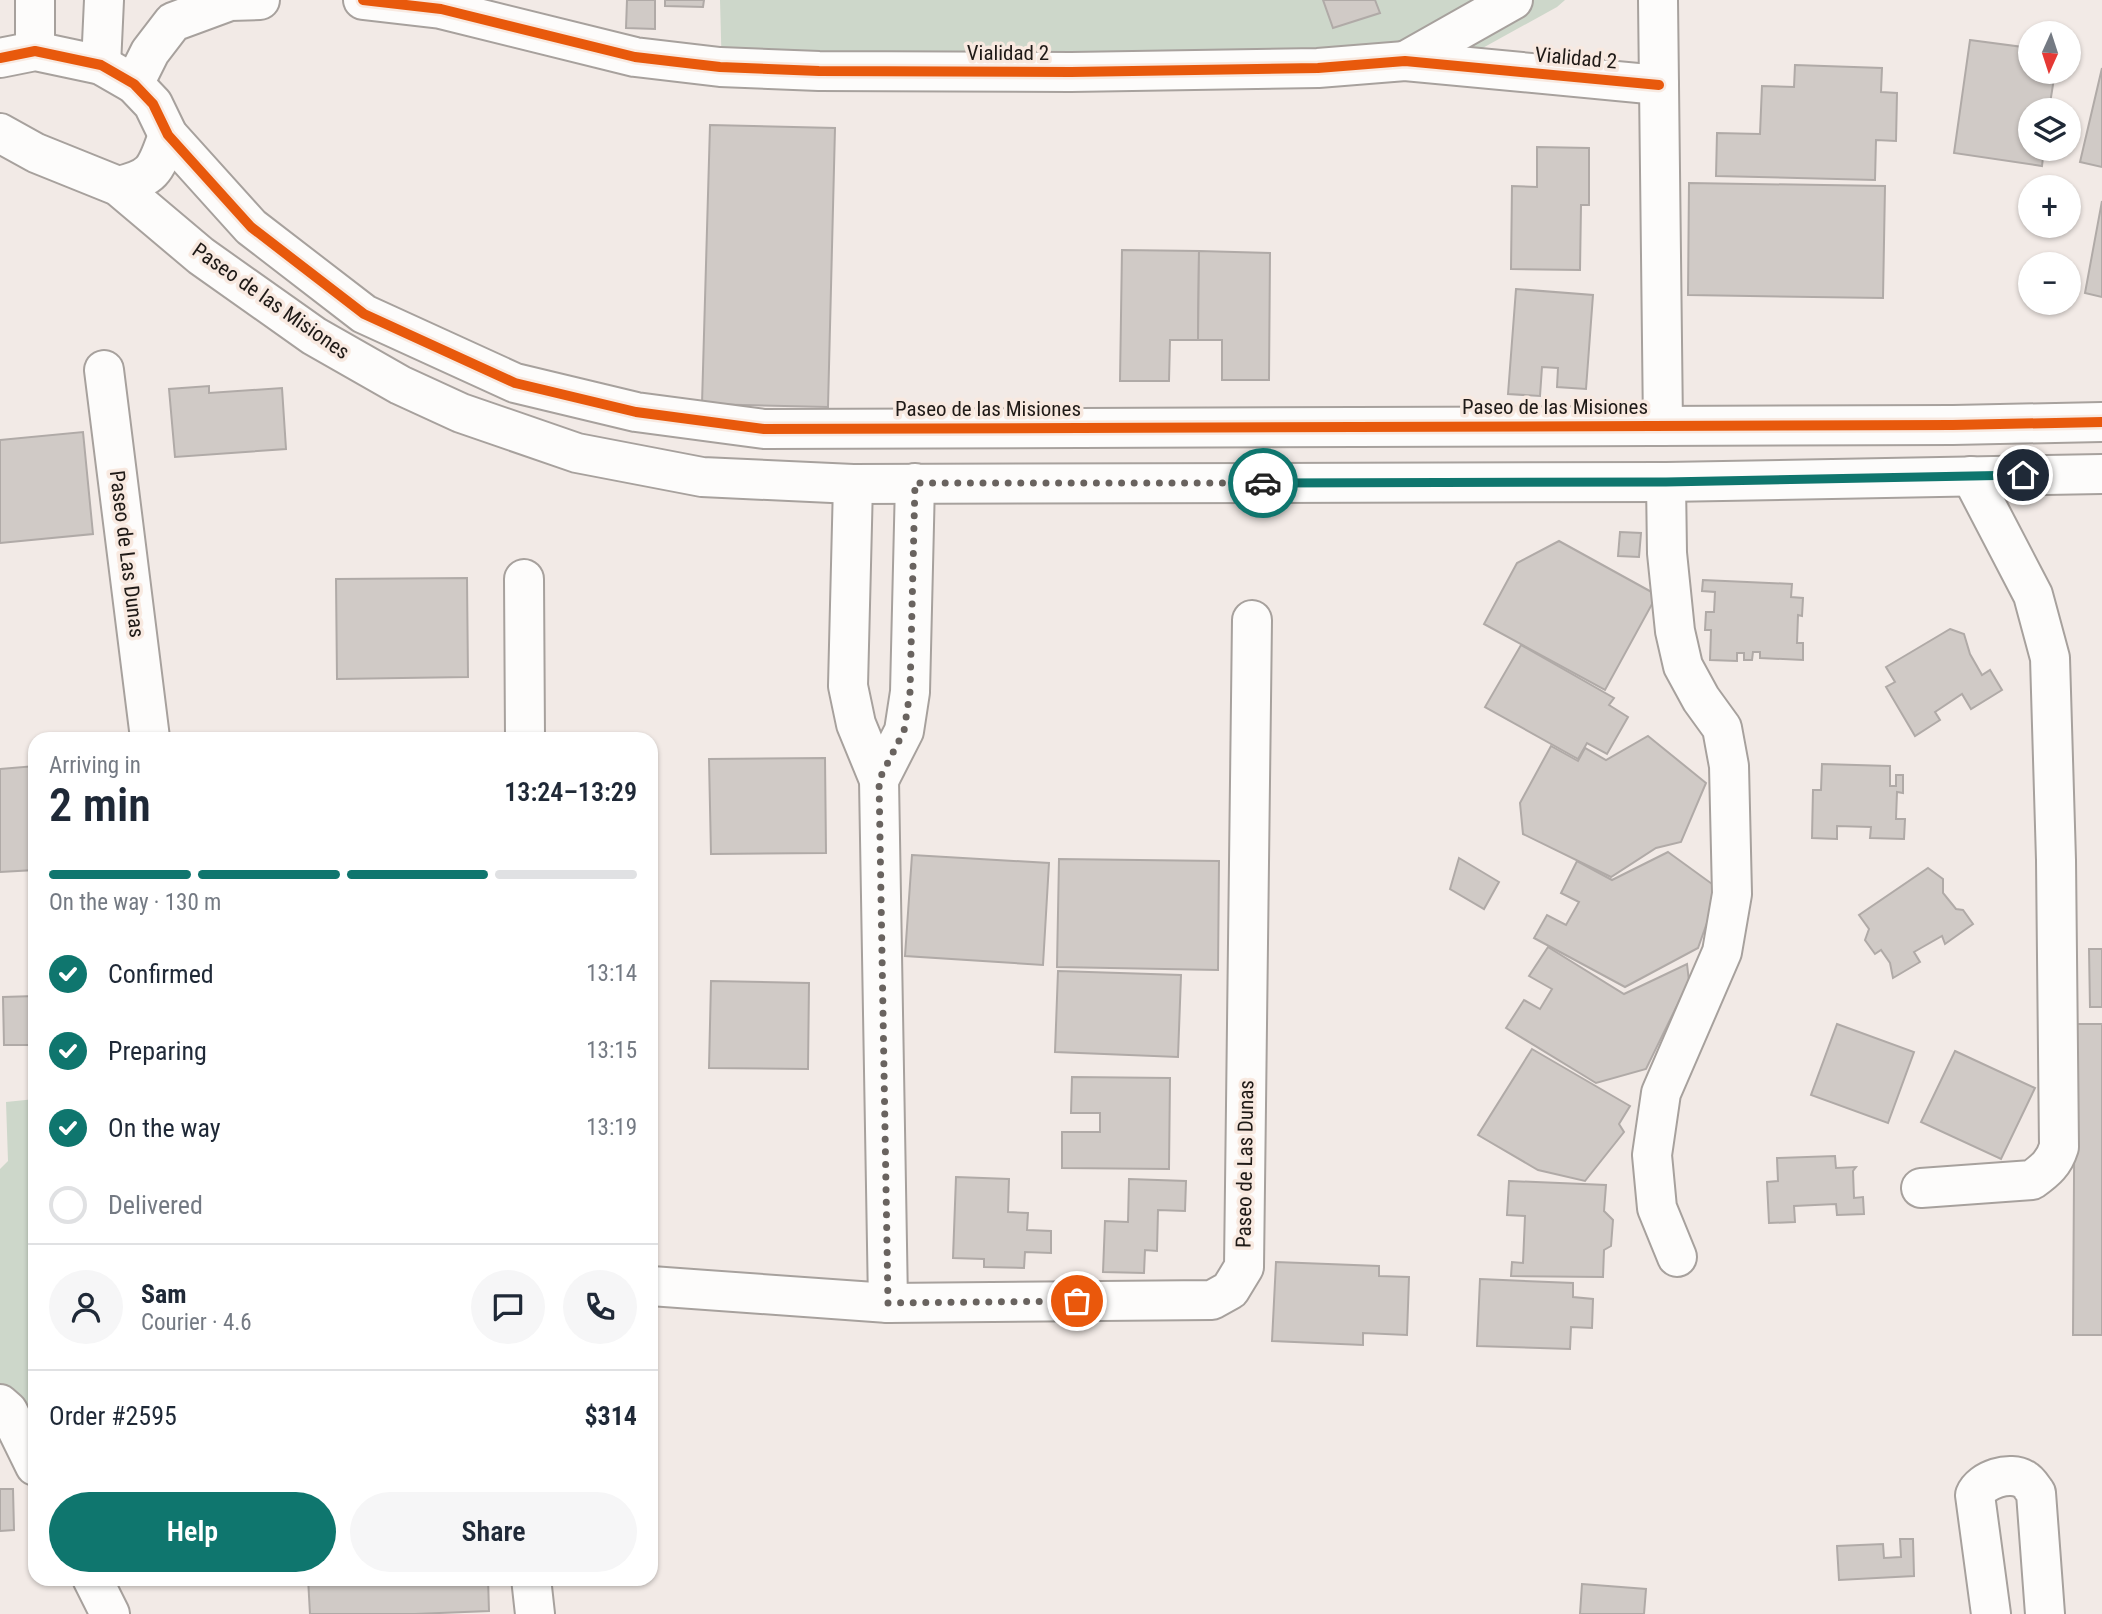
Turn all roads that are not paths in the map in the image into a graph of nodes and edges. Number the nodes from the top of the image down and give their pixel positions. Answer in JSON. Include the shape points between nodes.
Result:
{"nodes":[{"id":1,"x":35,"y":0,"type":"edge"},
{"id":2,"x":104,"y":0,"type":"edge"},
{"id":3,"x":260,"y":0,"type":"edge"},
{"id":4,"x":363,"y":0,"type":"edge"},
{"id":5,"x":1513,"y":0,"type":"edge"},
{"id":6,"x":1658,"y":0,"type":"edge"},
{"id":7,"x":17,"y":55,"type":"edge"},
{"id":8,"x":1405,"y":61,"type":"junction"},
{"id":9,"x":101,"y":65,"type":"junction"},
{"id":10,"x":134,"y":83,"type":"junction"},
{"id":11,"x":1659,"y":85,"type":"junction"},
{"id":12,"x":0,"y":133,"type":"edge"},
{"id":13,"x":168,"y":135,"type":"junction"},
{"id":14,"x":118,"y":187,"type":"junction"},
{"id":15,"x":104,"y":370,"type":"dead end"},
{"id":16,"x":2101,"y":422,"type":"edge"},
{"id":17,"x":1663,"y":426,"type":"junction"},
{"id":18,"x":2102,"y":460,"type":"edge"},
{"id":19,"x":2102,"y":474,"type":"edge"},
{"id":20,"x":1971,"y":476,"type":"junction"},
{"id":21,"x":1666,"y":482,"type":"junction"},
{"id":22,"x":915,"y":483,"type":"junction"},
{"id":23,"x":853,"y":484,"type":"junction"},
{"id":24,"x":524,"y":579,"type":"dead end"},
{"id":25,"x":1252,"y":620,"type":"dead end"},
{"id":26,"x":149,"y":732,"type":"edge"},
{"id":27,"x":525,"y":732,"type":"edge"},
{"id":28,"x":879,"y":780,"type":"junction"},
{"id":29,"x":1921,"y":1188,"type":"dead end"},
{"id":30,"x":1677,"y":1257,"type":"dead end"},
{"id":31,"x":658,"y":1287,"type":"edge"},
{"id":32,"x":888,"y":1303,"type":"junction"},
{"id":33,"x":0,"y":1404,"type":"edge"},
{"id":34,"x":28,"y":1452,"type":"edge"},
{"id":35,"x":96,"y":1586,"type":"edge"},
{"id":36,"x":532,"y":1586,"type":"edge"},
{"id":37,"x":110,"y":1614,"type":"edge"},
{"id":38,"x":535,"y":1614,"type":"edge"},
{"id":39,"x":1991,"y":1614,"type":"edge"},
{"id":40,"x":2045,"y":1614,"type":"edge"}],
"edges":[{"from":1,"to":7,"type":"street"},
{"from":2,"to":9,"type":"street"},
{"from":3,"to":10,"type":"street","via":[[230,1],[173,22]]},
{"from":4,"to":8,"type":"street","name":"Vialidad 2","via":[[441,9],[635,57],[720,68],[1071,72],[1318,68]]},
{"from":5,"to":8,"type":"street"},
{"from":6,"to":11,"type":"street"},
{"from":7,"to":9,"type":"street","name":"Paseo de las Misiones"},
{"from":8,"to":11,"type":"street","name":"Vialidad 2"},
{"from":9,"to":10,"type":"street","name":"Paseo de las Misiones"},
{"from":10,"to":13,"type":"street","name":"Paseo de las Misiones","via":[[153,104]]},
{"from":11,"to":17,"type":"street"},
{"from":12,"to":14,"type":"street","name":"Paseo de las Misiones"},
{"from":13,"to":14,"type":"street","via":[[153,170],[140,181]]},
{"from":13,"to":17,"type":"street","name":"Paseo de las Misiones","via":[[251,227],[364,314],[515,383],[636,412],[764,429]]},
{"from":14,"to":23,"type":"street","name":"Paseo de las Misiones","via":[[201,256],[314,336],[400,385],[461,413],[578,453],[702,477]]},
{"from":15,"to":26,"type":"street","name":"Paseo de Las Dunas"},
{"from":16,"to":17,"type":"street","name":"Paseo de las Misiones"},
{"from":16,"to":18,"type":"street"},
{"from":19,"to":20,"type":"street","name":"Paseo de las Misiones"},
{"from":20,"to":21,"type":"street","name":"Paseo de las Misiones"},
{"from":20,"to":29,"type":"street","via":[[2033,595],[2050,658],[2059,1147],[2055,1161],[2032,1180]]},
{"from":21,"to":22,"type":"street","name":"Paseo de las Misiones"},
{"from":21,"to":30,"type":"street","via":[[1667,553],[1683,666],[1721,728],[1729,765],[1732,881],[1722,952],[1661,1093],[1652,1155],[1657,1208]]},
{"from":22,"to":23,"type":"street","name":"Paseo de las Misiones"},
{"from":22,"to":28,"type":"street","via":[[910,692],[904,731]]},
{"from":23,"to":28,"type":"street","via":[[848,686],[856,724]]},
{"from":24,"to":27,"type":"street"},
{"from":25,"to":32,"type":"street","name":"Paseo de Las Dunas","via":[[1244,1267],[1230,1290],[1212,1300]]},
{"from":28,"to":32,"type":"street"},
{"from":31,"to":32,"type":"street","name":"Paseo de Las Dunas"},
{"from":33,"to":34,"type":"street"},
{"from":35,"to":37,"type":"street"},
{"from":36,"to":38,"type":"street"},
{"from":39,"to":40,"type":"street","via":[[1975,1495],[1983,1485],[2007,1475],[2024,1479],[2036,1493]]}]}
